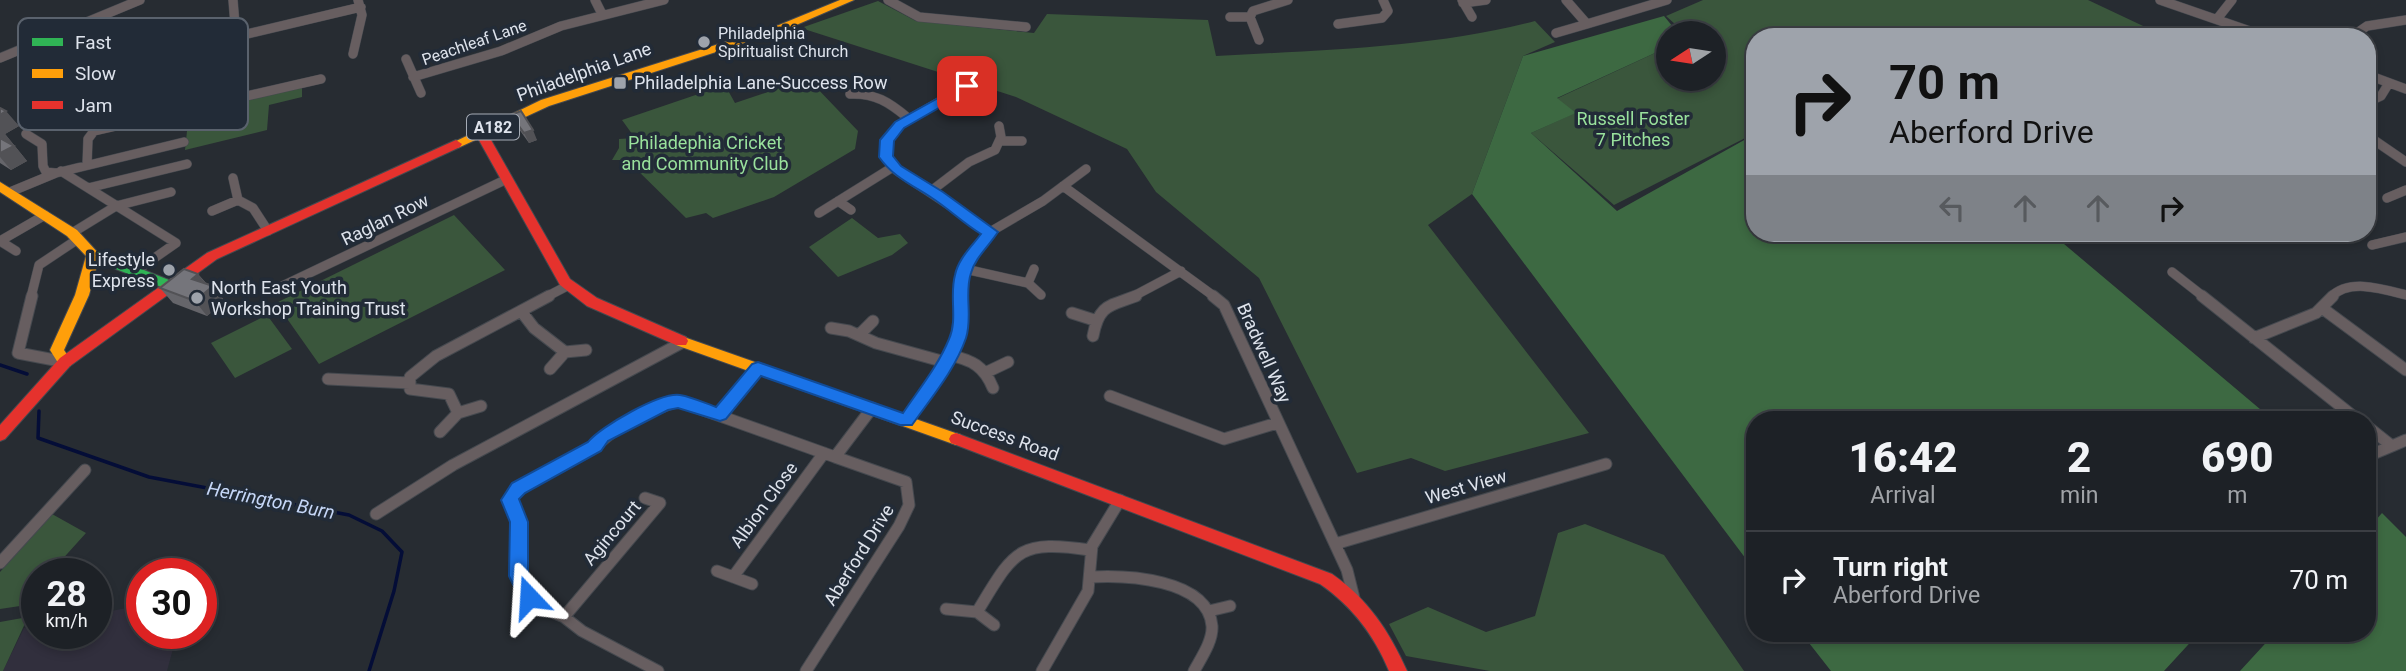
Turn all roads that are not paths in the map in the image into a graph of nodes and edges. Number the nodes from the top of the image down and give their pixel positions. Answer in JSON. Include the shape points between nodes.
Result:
{"nodes":[{"id":1,"x":140,"y":0,"type":"edge"},
{"id":2,"x":233,"y":0,"type":"edge"},
{"id":3,"x":595,"y":0,"type":"edge"},
{"id":4,"x":664,"y":0,"type":"edge"},
{"id":5,"x":849,"y":0,"type":"edge"},
{"id":6,"x":888,"y":0,"type":"edge"},
{"id":7,"x":1288,"y":0,"type":"edge"},
{"id":8,"x":1384,"y":0,"type":"edge"},
{"id":9,"x":1486,"y":0,"type":"edge"},
{"id":10,"x":1566,"y":0,"type":"edge"},
{"id":11,"x":1667,"y":0,"type":"edge"},
{"id":12,"x":2160,"y":0,"type":"edge"},
{"id":13,"x":2232,"y":0,"type":"edge"},
{"id":14,"x":1463,"y":1,"type":"edge"},
{"id":15,"x":836,"y":3,"type":"edge"},
{"id":16,"x":898,"y":3,"type":"edge"},
{"id":17,"x":359,"y":4,"type":"edge"},
{"id":18,"x":602,"y":14,"type":"junction"},
{"id":19,"x":1230,"y":17,"type":"dead end"},
{"id":20,"x":97,"y":18,"type":"edge"},
{"id":21,"x":234,"y":18,"type":"edge"},
{"id":22,"x":1250,"y":18,"type":"junction"},
{"id":23,"x":1472,"y":18,"type":"dead end"},
{"id":24,"x":2217,"y":19,"type":"junction"},
{"id":25,"x":2406,"y":20,"type":"edge"},
{"id":26,"x":1587,"y":24,"type":"junction"},
{"id":27,"x":1026,"y":27,"type":"dead end"},
{"id":28,"x":2242,"y":28,"type":"edge"},
{"id":29,"x":2364,"y":28,"type":"edge"},
{"id":30,"x":1343,"y":33,"type":"dead end"},
{"id":31,"x":1556,"y":33,"type":"dead end"},
{"id":32,"x":248,"y":34,"type":"edge"},
{"id":33,"x":1258,"y":40,"type":"dead end"},
{"id":34,"x":18,"y":51,"type":"edge"},
{"id":35,"x":353,"y":54,"type":"dead end"},
{"id":36,"x":0,"y":58,"type":"edge"},
{"id":37,"x":406,"y":59,"type":"dead end"},
{"id":38,"x":413,"y":77,"type":"junction"},
{"id":39,"x":2376,"y":78,"type":"edge"},
{"id":40,"x":321,"y":79,"type":"dead end"},
{"id":41,"x":880,"y":82,"type":"dead end"},
{"id":42,"x":2389,"y":83,"type":"junction"},
{"id":43,"x":967,"y":86,"type":"dead end"},
{"id":44,"x":2406,"y":89,"type":"edge"},
{"id":45,"x":421,"y":93,"type":"dead end"},
{"id":46,"x":850,"y":94,"type":"dead end"},
{"id":47,"x":873,"y":94,"type":"junction"},
{"id":48,"x":248,"y":96,"type":"edge"},
{"id":49,"x":2376,"y":100,"type":"edge"},
{"id":50,"x":908,"y":118,"type":"junction"},
{"id":51,"x":999,"y":126,"type":"dead end"},
{"id":52,"x":98,"y":130,"type":"edge"},
{"id":53,"x":481,"y":133,"type":"junction"},
{"id":54,"x":26,"y":134,"type":"dead end"},
{"id":55,"x":1000,"y":141,"type":"junction"},
{"id":56,"x":1022,"y":141,"type":"dead end"},
{"id":57,"x":2376,"y":141,"type":"edge"},
{"id":58,"x":184,"y":142,"type":"dead end"},
{"id":59,"x":2406,"y":162,"type":"edge"},
{"id":60,"x":187,"y":164,"type":"dead end"},
{"id":61,"x":87,"y":165,"type":"junction"},
{"id":62,"x":893,"y":167,"type":"junction"},
{"id":63,"x":1086,"y":169,"type":"dead end"},
{"id":64,"x":59,"y":172,"type":"junction"},
{"id":65,"x":233,"y":178,"type":"dead end"},
{"id":66,"x":507,"y":179,"type":"junction"},
{"id":67,"x":1063,"y":186,"type":"junction"},
{"id":68,"x":88,"y":188,"type":"junction"},
{"id":69,"x":5,"y":189,"type":"edge"},
{"id":70,"x":2406,"y":190,"type":"edge"},
{"id":71,"x":931,"y":191,"type":"junction"},
{"id":72,"x":171,"y":192,"type":"dead end"},
{"id":73,"x":2387,"y":198,"type":"dead end"},
{"id":74,"x":238,"y":200,"type":"junction"},
{"id":75,"x":838,"y":201,"type":"junction"},
{"id":76,"x":116,"y":206,"type":"junction"},
{"id":77,"x":851,"y":210,"type":"dead end"},
{"id":78,"x":212,"y":211,"type":"dead end"},
{"id":79,"x":819,"y":213,"type":"dead end"},
{"id":80,"x":45,"y":215,"type":"junction"},
{"id":81,"x":268,"y":231,"type":"junction"},
{"id":82,"x":990,"y":232,"type":"junction"},
{"id":83,"x":75,"y":236,"type":"junction"},
{"id":84,"x":2406,"y":237,"type":"edge"},
{"id":85,"x":0,"y":241,"type":"edge"},
{"id":86,"x":2372,"y":245,"type":"dead end"},
{"id":87,"x":16,"y":251,"type":"dead end"},
{"id":88,"x":93,"y":255,"type":"junction"},
{"id":89,"x":965,"y":269,"type":"junction"},
{"id":90,"x":1034,"y":269,"type":"dead end"},
{"id":91,"x":1181,"y":271,"type":"junction"},
{"id":92,"x":2172,"y":272,"type":"dead end"},
{"id":93,"x":133,"y":273,"type":"junction"},
{"id":94,"x":1028,"y":283,"type":"junction"},
{"id":95,"x":169,"y":285,"type":"junction"},
{"id":96,"x":569,"y":285,"type":"junction"},
{"id":97,"x":276,"y":289,"type":"dead end"},
{"id":98,"x":1041,"y":295,"type":"dead end"},
{"id":99,"x":2406,"y":295,"type":"edge"},
{"id":100,"x":2225,"y":299,"type":"dead end"},
{"id":101,"x":2213,"y":304,"type":"junction"},
{"id":102,"x":2322,"y":308,"type":"junction"},
{"id":103,"x":521,"y":311,"type":"junction"},
{"id":104,"x":1072,"y":313,"type":"dead end"},
{"id":105,"x":1094,"y":320,"type":"junction"},
{"id":106,"x":873,"y":321,"type":"dead end"},
{"id":107,"x":831,"y":328,"type":"dead end"},
{"id":108,"x":860,"y":334,"type":"junction"},
{"id":109,"x":1093,"y":336,"type":"dead end"},
{"id":110,"x":2254,"y":338,"type":"junction"},
{"id":111,"x":683,"y":342,"type":"junction"},
{"id":112,"x":586,"y":350,"type":"dead end"},
{"id":113,"x":565,"y":352,"type":"junction"},
{"id":114,"x":947,"y":359,"type":"junction"},
{"id":115,"x":65,"y":362,"type":"junction"},
{"id":116,"x":1008,"y":362,"type":"dead end"},
{"id":117,"x":758,"y":368,"type":"junction"},
{"id":118,"x":550,"y":369,"type":"dead end"},
{"id":119,"x":2406,"y":370,"type":"edge"},
{"id":120,"x":987,"y":372,"type":"junction"},
{"id":121,"x":328,"y":379,"type":"dead end"},
{"id":122,"x":410,"y":383,"type":"junction"},
{"id":123,"x":993,"y":388,"type":"dead end"},
{"id":124,"x":1110,"y":396,"type":"dead end"},
{"id":125,"x":481,"y":406,"type":"dead end"},
{"id":126,"x":872,"y":408,"type":"junction"},
{"id":127,"x":2347,"y":411,"type":"edge"},
{"id":128,"x":458,"y":413,"type":"junction"},
{"id":129,"x":720,"y":415,"type":"junction"},
{"id":130,"x":906,"y":421,"type":"junction"},
{"id":131,"x":1277,"y":423,"type":"junction"},
{"id":132,"x":440,"y":432,"type":"dead end"},
{"id":133,"x":2376,"y":433,"type":"edge"},
{"id":134,"x":0,"y":435,"type":"edge"},
{"id":135,"x":2406,"y":440,"type":"edge"},
{"id":136,"x":2392,"y":446,"type":"junction"},
{"id":137,"x":2376,"y":453,"type":"edge"},
{"id":138,"x":829,"y":455,"type":"junction"},
{"id":139,"x":1606,"y":464,"type":"dead end"},
{"id":140,"x":85,"y":470,"type":"dead end"},
{"id":141,"x":645,"y":498,"type":"dead end"},
{"id":142,"x":1121,"y":500,"type":"junction"},
{"id":143,"x":376,"y":514,"type":"dead end"},
{"id":144,"x":1335,"y":544,"type":"junction"},
{"id":145,"x":1090,"y":550,"type":"junction"},
{"id":146,"x":0,"y":563,"type":"edge"},
{"id":147,"x":717,"y":571,"type":"dead end"},
{"id":148,"x":733,"y":577,"type":"junction"},
{"id":149,"x":1090,"y":577,"type":"junction"},
{"id":150,"x":752,"y":584,"type":"dead end"},
{"id":151,"x":1354,"y":598,"type":"junction"},
{"id":152,"x":1230,"y":606,"type":"dead end"},
{"id":153,"x":947,"y":609,"type":"dead end"},
{"id":154,"x":1209,"y":611,"type":"junction"},
{"id":155,"x":977,"y":612,"type":"junction"},
{"id":156,"x":564,"y":617,"type":"junction"},
{"id":157,"x":994,"y":625,"type":"dead end"},
{"id":158,"x":658,"y":671,"type":"edge"},
{"id":159,"x":806,"y":671,"type":"edge"},
{"id":160,"x":1042,"y":671,"type":"edge"},
{"id":161,"x":1194,"y":671,"type":"edge"},
{"id":162,"x":1398,"y":671,"type":"edge"}],
"edges":[{"from":1,"to":20,"type":"street"},
{"from":2,"to":21,"type":"street"},
{"from":3,"to":18,"type":"street"},
{"from":4,"to":18,"type":"street","name":"Peachleaf Lane"},
{"from":5,"to":15,"type":"main road","name":"Philadelphia Lane","number":"A182"},
{"from":6,"to":16,"type":"street"},
{"from":7,"to":22,"type":"street","via":[[1258,8]]},
{"from":8,"to":30,"type":"street","via":[[1388,11],[1382,18],[1336,19]]},
{"from":9,"to":14,"type":"street"},
{"from":10,"to":26,"type":"street"},
{"from":11,"to":26,"type":"street"},
{"from":12,"to":24,"type":"street"},
{"from":13,"to":24,"type":"street"},
{"from":14,"to":23,"type":"street"},
{"from":15,"to":53,"type":"main road","name":"Philadelphia Lane","number":"A182","via":[[783,27],[545,103]]},
{"from":16,"to":27,"type":"street","via":[[919,17]]},
{"from":17,"to":32,"type":"street"},
{"from":17,"to":35,"type":"street","via":[[359,36]]},
{"from":18,"to":38,"type":"street","name":"Peachleaf Lane"},
{"from":19,"to":22,"type":"street"},
{"from":22,"to":33,"type":"street"},
{"from":24,"to":28,"type":"street"},
{"from":25,"to":29,"type":"street"},
{"from":26,"to":31,"type":"street"},
{"from":34,"to":36,"type":"street"},
{"from":37,"to":38,"type":"street"},
{"from":38,"to":45,"type":"street"},
{"from":39,"to":42,"type":"street"},
{"from":40,"to":48,"type":"street"},
{"from":41,"to":47,"type":"street"},
{"from":42,"to":44,"type":"street"},
{"from":42,"to":49,"type":"street"},
{"from":43,"to":50,"type":"street"},
{"from":46,"to":47,"type":"street"},
{"from":47,"to":50,"type":"street"},
{"from":50,"to":62,"type":"street","via":[[887,140],[886,157]]},
{"from":51,"to":55,"type":"street"},
{"from":52,"to":61,"type":"street","via":[[88,139]]},
{"from":53,"to":66,"type":"main road","name":"Success Road"},
{"from":53,"to":81,"type":"main road","name":"Philadelphia Lane","number":"A182"},
{"from":54,"to":64,"type":"street","via":[[42,144],[46,172]]},
{"from":55,"to":56,"type":"street"},
{"from":55,"to":71,"type":"street","via":[[995,150],[969,162]]},
{"from":57,"to":59,"type":"street"},
{"from":58,"to":61,"type":"street"},
{"from":60,"to":68,"type":"street"},
{"from":61,"to":64,"type":"street"},
{"from":62,"to":71,"type":"street"},
{"from":62,"to":75,"type":"street"},
{"from":63,"to":67,"type":"street"},
{"from":64,"to":68,"type":"street"},
{"from":64,"to":69,"type":"street"},
{"from":65,"to":74,"type":"street"},
{"from":66,"to":96,"type":"main road","name":"Success Road"},
{"from":66,"to":97,"type":"street","name":"Raglan Row"},
{"from":67,"to":82,"type":"street"},
{"from":67,"to":91,"type":"street","name":"Bradwell Way"},
{"from":68,"to":76,"type":"street"},
{"from":69,"to":80,"type":"main road"},
{"from":70,"to":73,"type":"street"},
{"from":71,"to":82,"type":"street"},
{"from":72,"to":76,"type":"street"},
{"from":74,"to":78,"type":"street"},
{"from":74,"to":81,"type":"street","via":[[253,208]]},
{"from":75,"to":77,"type":"street"},
{"from":75,"to":79,"type":"street"},
{"from":76,"to":83,"type":"street"},
{"from":76,"to":93,"type":"street","via":[[176,243]]},
{"from":80,"to":83,"type":"main road"},
{"from":80,"to":85,"type":"street"},
{"from":81,"to":95,"type":"main road","name":"Philadelphia Lane","number":"A182","via":[[212,256]]},
{"from":82,"to":89,"type":"street"},
{"from":83,"to":88,"type":"main road"},
{"from":83,"to":115,"type":"street","via":[[39,265],[18,353]]},
{"from":84,"to":86,"type":"street"},
{"from":85,"to":87,"type":"street"},
{"from":88,"to":93,"type":"main road"},
{"from":88,"to":115,"type":"main road","via":[[82,295],[57,350]]},
{"from":89,"to":94,"type":"street"},
{"from":89,"to":114,"type":"street","via":[[960,330]]},
{"from":90,"to":94,"type":"street"},
{"from":91,"to":105,"type":"street","via":[[1139,295],[1105,306]]},
{"from":91,"to":131,"type":"street","name":"Bradwell Way","via":[[1224,304]]},
{"from":92,"to":101,"type":"street"},
{"from":93,"to":95,"type":"main road"},
{"from":94,"to":98,"type":"street"},
{"from":95,"to":115,"type":"main road","number":"A182"},
{"from":96,"to":103,"type":"street"},
{"from":96,"to":111,"type":"main road","name":"Success Road","via":[[611,312]]},
{"from":99,"to":102,"type":"street","via":[[2356,286],[2335,293]]},
{"from":100,"to":101,"type":"street"},
{"from":101,"to":110,"type":"street"},
{"from":102,"to":110,"type":"street"},
{"from":102,"to":119,"type":"street"},
{"from":103,"to":113,"type":"street","via":[[534,328]]},
{"from":103,"to":122,"type":"street","via":[[436,356],[410,377]]},
{"from":104,"to":105,"type":"street"},
{"from":105,"to":109,"type":"street"},
{"from":106,"to":108,"type":"street"},
{"from":107,"to":108,"type":"street"},
{"from":108,"to":114,"type":"street","via":[[876,343]]},
{"from":110,"to":127,"type":"street"},
{"from":111,"to":117,"type":"main road","name":"Success Road"},
{"from":111,"to":143,"type":"street","via":[[453,465]]},
{"from":112,"to":113,"type":"street"},
{"from":113,"to":118,"type":"street"},
{"from":114,"to":120,"type":"street","via":[[976,363]]},
{"from":114,"to":130,"type":"street"},
{"from":115,"to":134,"type":"main road","number":"A182"},
{"from":116,"to":120,"type":"street"},
{"from":117,"to":126,"type":"main road","name":"Success Road"},
{"from":117,"to":129,"type":"street"},
{"from":120,"to":123,"type":"street"},
{"from":121,"to":122,"type":"street"},
{"from":122,"to":128,"type":"street","via":[[410,389],[449,394]]},
{"from":124,"to":131,"type":"street","via":[[1224,439]]},
{"from":125,"to":128,"type":"street"},
{"from":126,"to":130,"type":"main road","name":"Success Road"},
{"from":126,"to":138,"type":"street"},
{"from":128,"to":132,"type":"street"},
{"from":129,"to":138,"type":"street","name":"Aberford Drive"},
{"from":129,"to":156,"type":"street","name":"Aberford Drive","via":[[678,401],[664,404],[513,494],[510,500],[519,522],[519,576],[538,606]]},
{"from":130,"to":142,"type":"main road","name":"Success Road"},
{"from":131,"to":144,"type":"street","name":"Bradwell Way"},
{"from":133,"to":136,"type":"street"},
{"from":135,"to":136,"type":"street"},
{"from":136,"to":137,"type":"street"},
{"from":138,"to":148,"type":"street","name":"Albion Close"},
{"from":138,"to":159,"type":"street","name":"Aberford Drive","via":[[906,482],[911,495],[909,510]]},
{"from":139,"to":144,"type":"street","name":"West View"},
{"from":140,"to":146,"type":"street"},
{"from":141,"to":156,"type":"street","name":"Agincourt","via":[[666,505]]},
{"from":142,"to":145,"type":"street"},
{"from":142,"to":151,"type":"main road","name":"Success Road","via":[[1309,572]]},
{"from":144,"to":151,"type":"street","name":"Bradwell Way"},
{"from":145,"to":149,"type":"street"},
{"from":145,"to":155,"type":"street","via":[[1048,543],[1023,548],[1012,557]]},
{"from":147,"to":148,"type":"street"},
{"from":148,"to":150,"type":"street"},
{"from":149,"to":154,"type":"street","via":[[1149,579],[1187,593]]},
{"from":149,"to":160,"type":"street","via":[[1088,591]]},
{"from":151,"to":162,"type":"main road","name":"Success Road","via":[[1381,630]]},
{"from":152,"to":154,"type":"street"},
{"from":153,"to":155,"type":"street"},
{"from":154,"to":161,"type":"street","via":[[1210,638]]},
{"from":155,"to":157,"type":"street"},
{"from":156,"to":158,"type":"street"}]}
